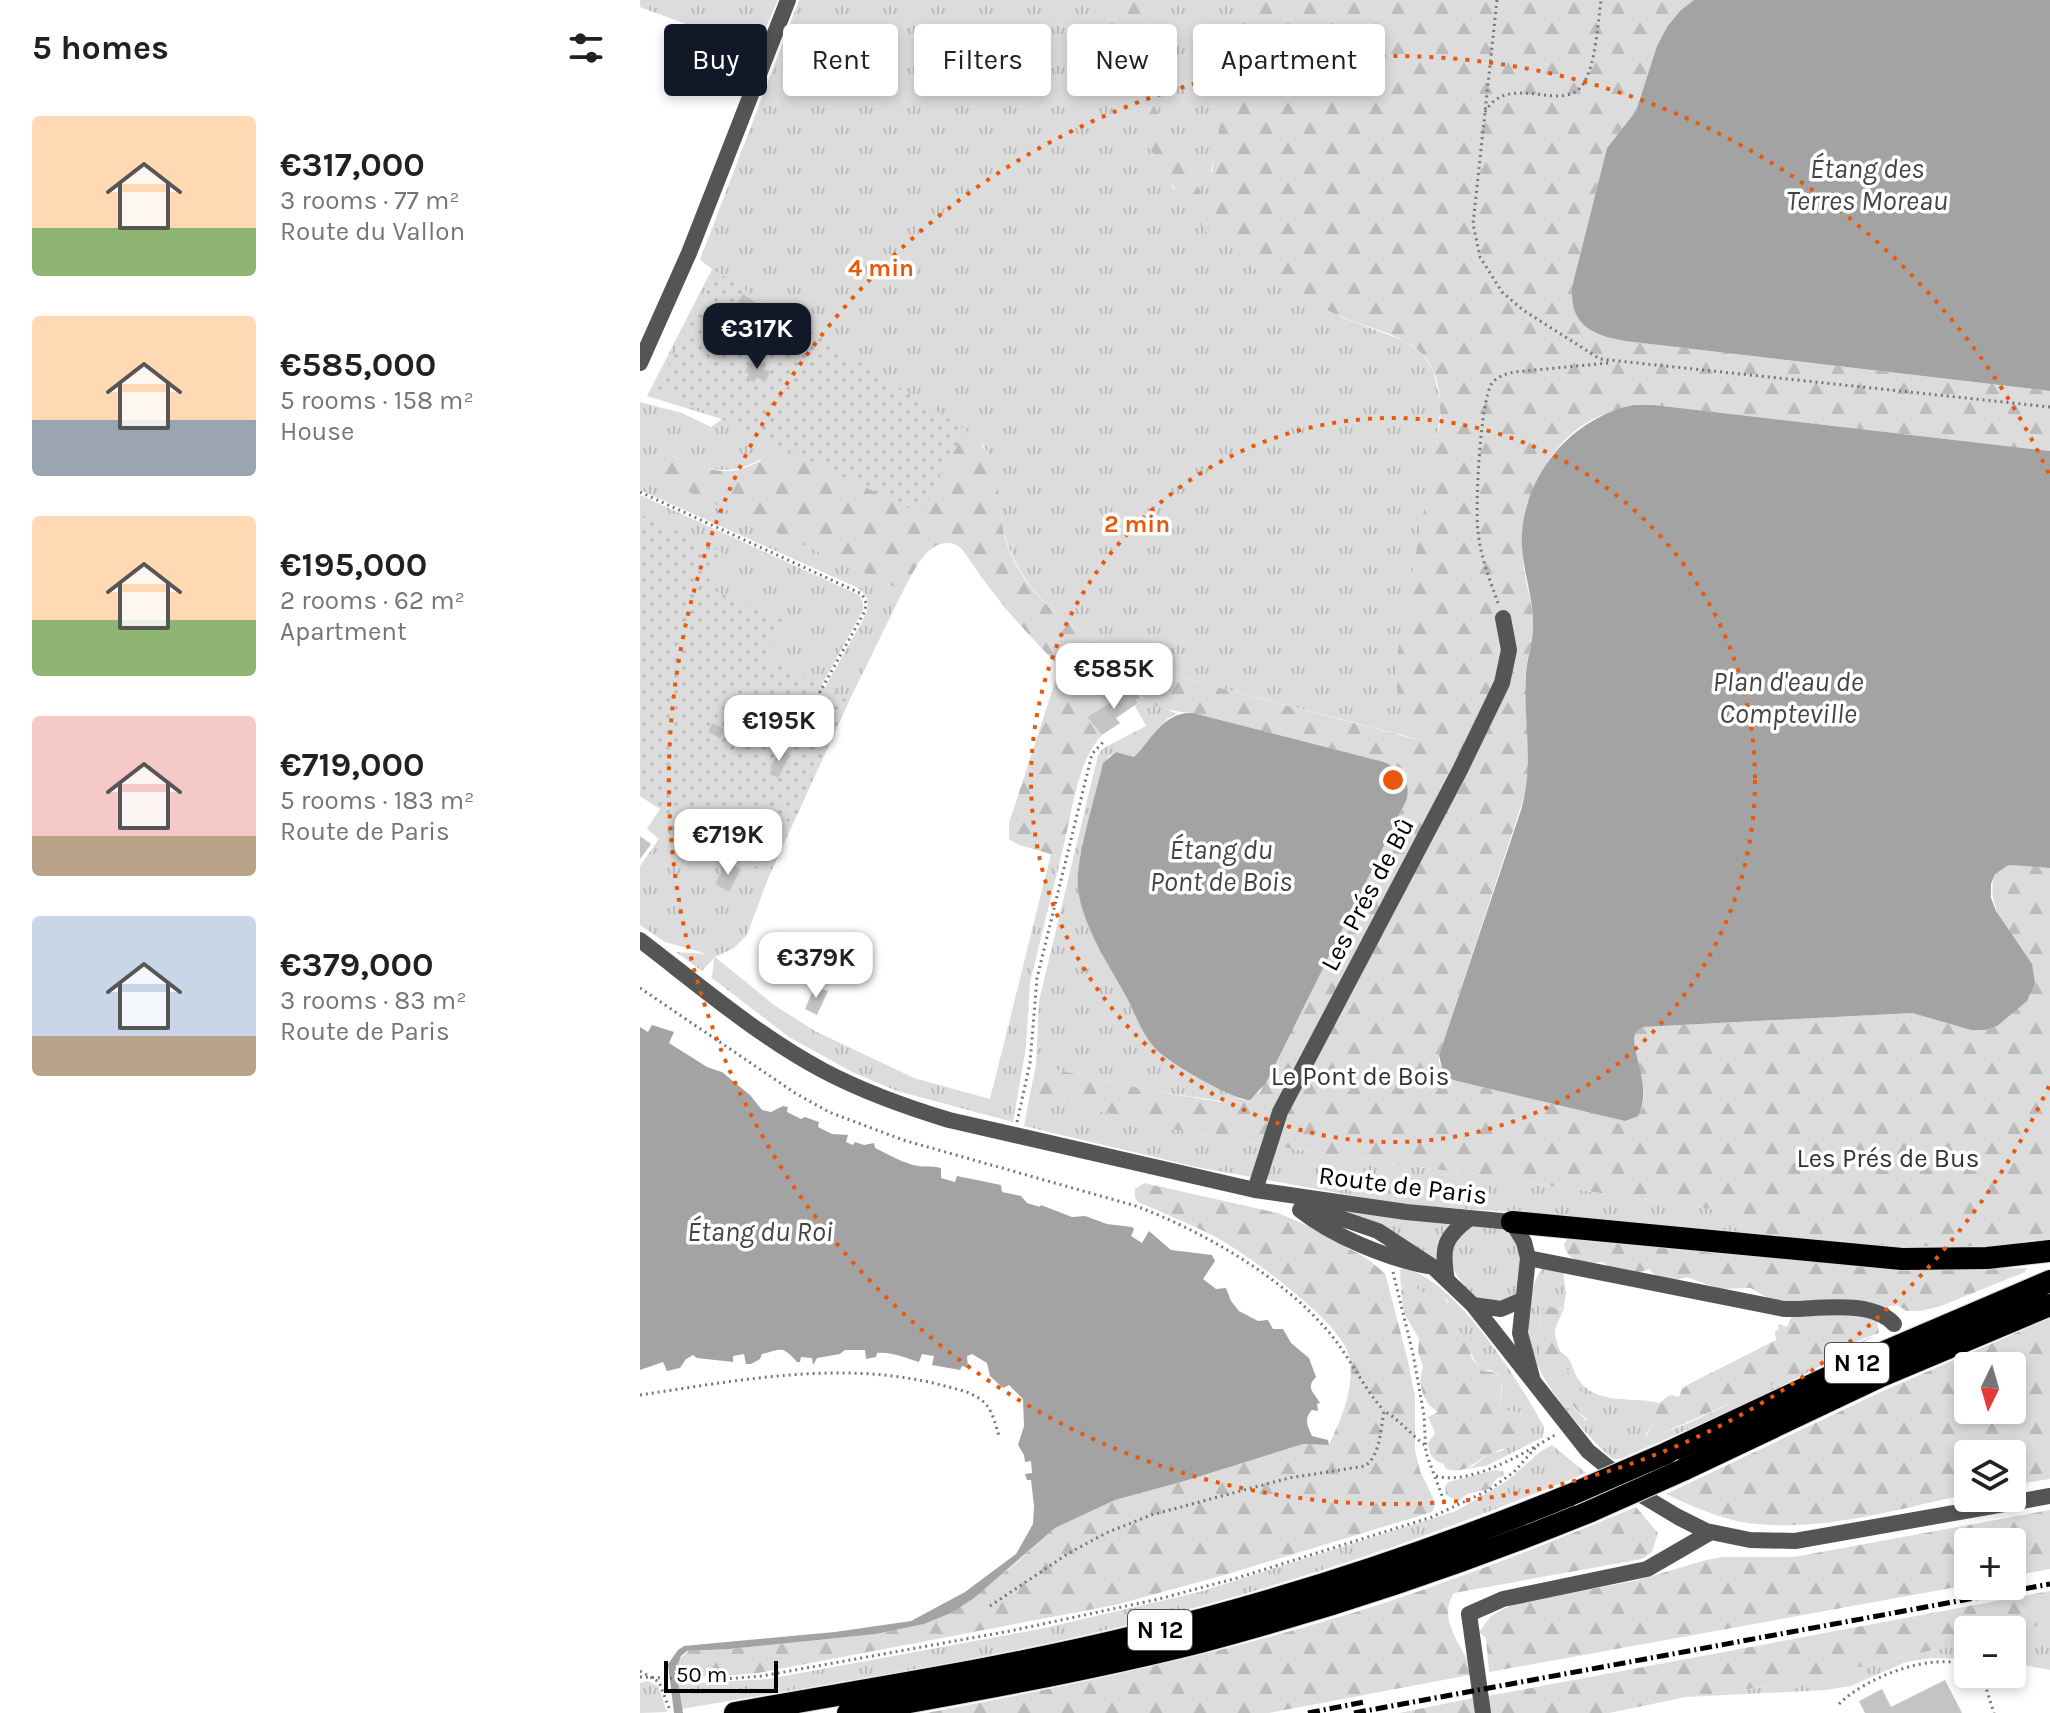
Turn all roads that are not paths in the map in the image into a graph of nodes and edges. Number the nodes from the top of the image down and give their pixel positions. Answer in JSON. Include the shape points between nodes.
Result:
{"nodes":[{"id":1,"x":788,"y":0,"type":"edge"},
{"id":2,"x":640,"y":363,"type":"edge"},
{"id":3,"x":1503,"y":618,"type":"road end"},
{"id":4,"x":640,"y":940,"type":"edge"},
{"id":5,"x":1255,"y":1190,"type":"junction"},
{"id":6,"x":1289,"y":1201,"type":"junction"},
{"id":7,"x":1470,"y":1218,"type":"junction"},
{"id":8,"x":1512,"y":1222,"type":"junction"},
{"id":9,"x":2050,"y":1251,"type":"edge"},
{"id":10,"x":1528,"y":1258,"type":"junction"},
{"id":11,"x":1433,"y":1267,"type":"junction"},
{"id":12,"x":1447,"y":1280,"type":"junction"},
{"id":13,"x":2050,"y":1281,"type":"edge"},
{"id":14,"x":1522,"y":1300,"type":"junction"},
{"id":15,"x":1473,"y":1305,"type":"junction"},
{"id":16,"x":2050,"y":1305,"type":"edge"},
{"id":17,"x":1894,"y":1324,"type":"dead end"},
{"id":18,"x":1533,"y":1381,"type":"junction"},
{"id":19,"x":2050,"y":1496,"type":"edge"},
{"id":20,"x":1711,"y":1532,"type":"junction"},
{"id":21,"x":735,"y":1713,"type":"edge"},
{"id":22,"x":848,"y":1713,"type":"edge"},
{"id":23,"x":1483,"y":1713,"type":"edge"}],
"edges":[{"from":1,"to":2,"type":"street"},
{"from":3,"to":5,"type":"street","name":"Les Prés de Bû","via":[[1508,658],[1497,693],[1280,1112]]},
{"from":4,"to":5,"type":"street","name":"Route de Paris","via":[[821,1069],[908,1108]]},
{"from":5,"to":6,"type":"street","name":"Route de Paris"},
{"from":5,"to":7,"type":"street","name":"Route de Paris"},
{"from":6,"to":11,"type":"street","name":"Route de Paris","via":[[1378,1231]]},
{"from":6,"to":11,"type":"street","via":[[1316,1222],[1389,1256]]},
{"from":7,"to":8,"type":"street","name":"Route de Paris"},
{"from":7,"to":12,"type":"street","via":[[1446,1244]]},
{"from":8,"to":9,"type":"highway","via":[[1902,1259]]},
{"from":8,"to":10,"type":"street","name":"Route de Paris"},
{"from":10,"to":14,"type":"street"},
{"from":10,"to":17,"type":"street","via":[[1784,1309],[1871,1311]]},
{"from":11,"to":12,"type":"street","name":"Route de Paris"},
{"from":12,"to":15,"type":"street","name":"Route de Paris"},
{"from":13,"to":21,"type":"highway","number":"N 12","bridge":true,"via":[[1570,1495],[1381,1566],[1188,1623],[1001,1665]]},
{"from":14,"to":15,"type":"street","via":[[1501,1309]]},
{"from":14,"to":18,"type":"street","via":[[1520,1341]]},
{"from":15,"to":18,"type":"street","name":"Route de Paris"},
{"from":16,"to":22,"type":"highway","number":"N 12","bridge":true,"via":[[1881,1376],[1591,1511],[1415,1578],[1243,1630],[1071,1671]]},
{"from":18,"to":20,"type":"street","name":"Route de Paris","via":[[1588,1451],[1630,1487]]},
{"from":19,"to":20,"type":"street","name":"Route de Paris","via":[[1795,1541]]},
{"from":20,"to":23,"type":"street","via":[[1647,1569],[1503,1599],[1469,1614]]}]}
